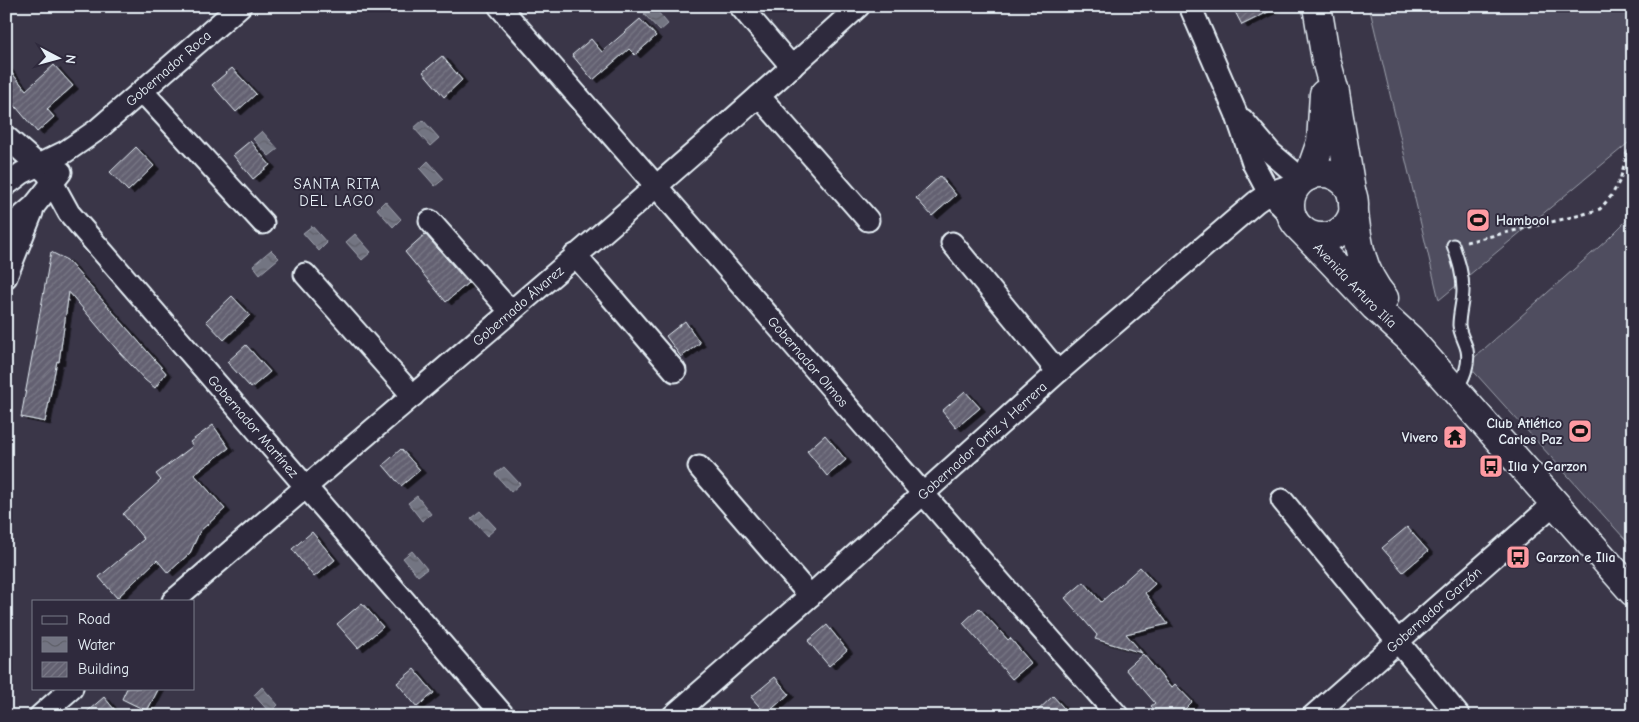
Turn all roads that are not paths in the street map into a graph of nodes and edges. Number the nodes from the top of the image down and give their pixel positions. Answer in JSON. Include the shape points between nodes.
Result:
{"nodes":[{"id":1,"x":240,"y":6,"type":"edge"},
{"id":2,"x":499,"y":6,"type":"edge"},
{"id":3,"x":740,"y":6,"type":"edge"},
{"id":4,"x":859,"y":6,"type":"edge"},
{"id":5,"x":1190,"y":6,"type":"edge"},
{"id":6,"x":1317,"y":6,"type":"edge"},
{"id":7,"x":1326,"y":60,"type":"junction"},
{"id":8,"x":792,"y":67,"type":"junction"},
{"id":9,"x":143,"y":92,"type":"junction"},
{"id":10,"x":758,"y":96,"type":"junction"},
{"id":11,"x":1236,"y":113,"type":"junction"},
{"id":12,"x":6,"y":137,"type":"edge"},
{"id":13,"x":46,"y":174,"type":"junction"},
{"id":14,"x":1304,"y":179,"type":"junction"},
{"id":15,"x":7,"y":183,"type":"edge"},
{"id":16,"x":656,"y":184,"type":"junction"},
{"id":17,"x":1269,"y":193,"type":"junction"},
{"id":18,"x":1353,"y":200,"type":"junction"},
{"id":19,"x":34,"y":206,"type":"junction"},
{"id":20,"x":868,"y":220,"type":"dead end"},
{"id":21,"x":430,"y":221,"type":"dead end"},
{"id":22,"x":264,"y":223,"type":"dead end"},
{"id":23,"x":1297,"y":224,"type":"junction"},
{"id":24,"x":6,"y":230,"type":"edge"},
{"id":25,"x":952,"y":243,"type":"dead end"},
{"id":26,"x":1454,"y":245,"type":"road end"},
{"id":27,"x":575,"y":255,"type":"junction"},
{"id":28,"x":305,"y":274,"type":"dead end"},
{"id":29,"x":6,"y":277,"type":"edge"},
{"id":30,"x":511,"y":312,"type":"junction"},
{"id":31,"x":1410,"y":339,"type":"junction"},
{"id":32,"x":675,"y":371,"type":"dead end"},
{"id":33,"x":1058,"y":372,"type":"junction"},
{"id":34,"x":1456,"y":391,"type":"junction"},
{"id":35,"x":413,"y":396,"type":"junction"},
{"id":36,"x":699,"y":467,"type":"dead end"},
{"id":37,"x":305,"y":487,"type":"junction"},
{"id":38,"x":922,"y":495,"type":"junction"},
{"id":39,"x":1282,"y":500,"type":"dead end"},
{"id":40,"x":1556,"y":502,"type":"junction"},
{"id":41,"x":1633,"y":592,"type":"edge"},
{"id":42,"x":810,"y":596,"type":"junction"},
{"id":43,"x":174,"y":600,"type":"edge"},
{"id":44,"x":1397,"y":642,"type":"junction"},
{"id":45,"x":70,"y":690,"type":"edge"},
{"id":46,"x":40,"y":716,"type":"edge"},
{"id":47,"x":504,"y":716,"type":"edge"},
{"id":48,"x":673,"y":716,"type":"edge"},
{"id":49,"x":1118,"y":716,"type":"edge"},
{"id":50,"x":1313,"y":716,"type":"edge"},
{"id":51,"x":1459,"y":716,"type":"edge"}],
"edges":[{"from":1,"to":9,"type":"street","name":"Gobernador Roca"},
{"from":2,"to":16,"type":"street","name":"Gobernador Olmos"},
{"from":3,"to":8,"type":"street"},
{"from":4,"to":8,"type":"street","name":"Gobernado Álvarez"},
{"from":5,"to":11,"type":"street"},
{"from":6,"to":7,"type":"main road","name":"Avenida Arturo Ilía"},
{"from":7,"to":14,"type":"main road","name":"Avenida Arturo Ilía","via":[[1321,142]]},
{"from":7,"to":18,"type":"main road","name":"Avenida Arturo Ilía","via":[[1335,93]]},
{"from":8,"to":10,"type":"street","name":"Gobernado Álvarez"},
{"from":9,"to":13,"type":"street","name":"Gobernador Roca"},
{"from":9,"to":22,"type":"street"},
{"from":10,"to":16,"type":"street","name":"Gobernado Álvarez"},
{"from":10,"to":20,"type":"street"},
{"from":11,"to":14,"type":"street","via":[[1271,153]]},
{"from":11,"to":17,"type":"street","via":[[1252,163]]},
{"from":12,"to":13,"type":"street","name":"Gobernador Martínez"},
{"from":13,"to":15,"type":"street","name":"Gobernador Roca","via":[[22,173]]},
{"from":13,"to":19,"type":"street","name":"Gobernador Roca"},
{"from":13,"to":37,"type":"street","name":"Gobernador Martínez","via":[[69,213]]},
{"from":14,"to":17,"type":"street","name":"Gobernador Ortiz y Herrera"},
{"from":14,"to":18,"type":"main road","via":[[1324,173],[1333,175],[1348,187]]},
{"from":14,"to":23,"type":"main road","via":[[1290,201]]},
{"from":16,"to":27,"type":"street","name":"Gobernado Álvarez"},
{"from":16,"to":38,"type":"street","name":"Gobernador Olmos"},
{"from":17,"to":23,"type":"street"},
{"from":17,"to":33,"type":"street","name":"Gobernador Ortiz y Herrera"},
{"from":18,"to":23,"type":"main road","via":[[1349,221],[1336,234],[1318,236]]},
{"from":18,"to":31,"type":"main road","name":"Avenida Arturo Ilía","via":[[1362,263],[1368,278]]},
{"from":19,"to":24,"type":"street","name":"Gobernador Roca"},
{"from":19,"to":29,"type":"street"},
{"from":21,"to":30,"type":"street"},
{"from":23,"to":31,"type":"main road","name":"Avenida Arturo Ilía","via":[[1375,308]]},
{"from":25,"to":33,"type":"street"},
{"from":26,"to":34,"type":"lane","via":[[1463,291],[1459,322],[1468,358],[1465,375]]},
{"from":27,"to":30,"type":"street","name":"Gobernado Álvarez"},
{"from":27,"to":32,"type":"street"},
{"from":28,"to":35,"type":"street"},
{"from":30,"to":35,"type":"street","name":"Gobernado Álvarez"},
{"from":31,"to":34,"type":"main road","name":"Avenida Arturo Ilía"},
{"from":33,"to":38,"type":"street","name":"Gobernador Ortiz y Herrera"},
{"from":34,"to":40,"type":"main road","name":"Avenida Arturo Ilía"},
{"from":35,"to":37,"type":"street","name":"Gobernado Álvarez"},
{"from":36,"to":42,"type":"street"},
{"from":37,"to":43,"type":"street","name":"Gobernado Álvarez"},
{"from":37,"to":47,"type":"street","name":"Gobernador Martínez"},
{"from":38,"to":42,"type":"street","name":"Gobernador Ortiz y Herrera"},
{"from":38,"to":49,"type":"street","name":"Gobernador Olmos"},
{"from":39,"to":44,"type":"street"},
{"from":40,"to":41,"type":"main road","name":"Avenida Arturo Ilía"},
{"from":40,"to":44,"type":"street","name":"Gobernador Garzón"},
{"from":42,"to":48,"type":"street","name":"Gobernador Ortiz y Herrera"},
{"from":44,"to":50,"type":"street","name":"Gobernador Garzón"},
{"from":44,"to":51,"type":"street"},
{"from":45,"to":46,"type":"street"}]}
